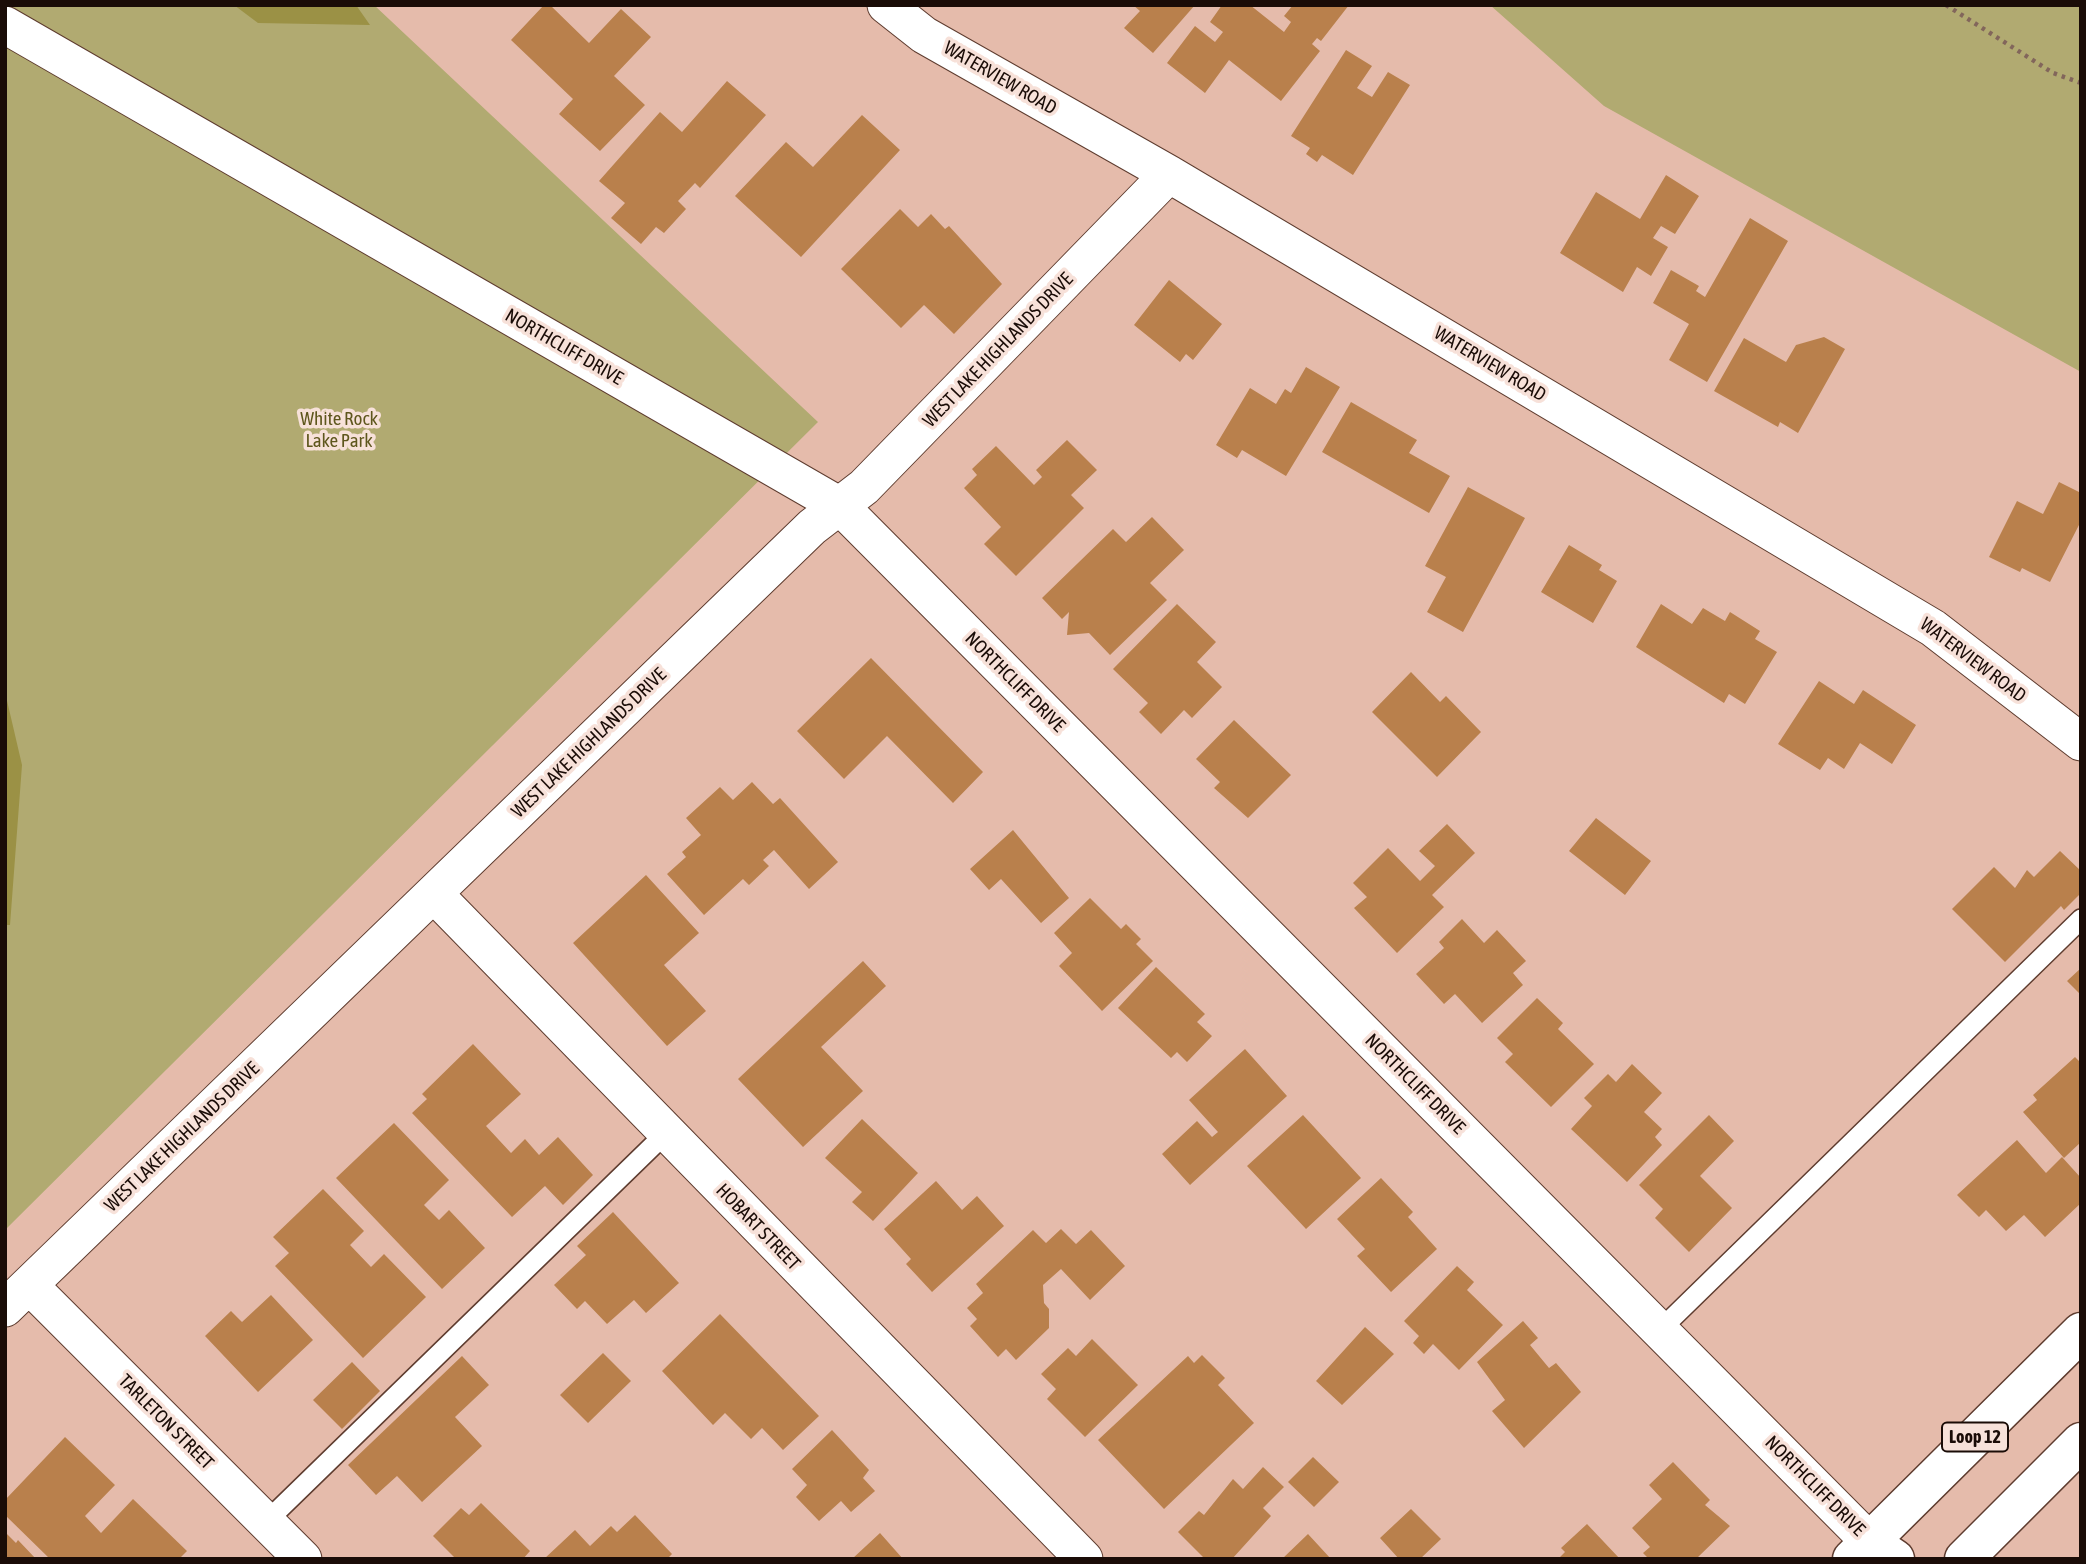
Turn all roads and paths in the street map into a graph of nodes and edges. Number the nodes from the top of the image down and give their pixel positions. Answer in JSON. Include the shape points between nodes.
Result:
{"nodes":[{"id":1,"x":886,"y":5,"type":"edge"},
{"id":2,"x":1946,"y":5,"type":"edge"},
{"id":3,"x":5,"y":25,"type":"edge"},
{"id":4,"x":2081,"y":83,"type":"edge"},
{"id":5,"x":1169,"y":174,"type":"junction"},
{"id":6,"x":840,"y":506,"type":"junction"},
{"id":7,"x":2081,"y":742,"type":"edge"},
{"id":8,"x":434,"y":894,"type":"junction"},
{"id":9,"x":2081,"y":919,"type":"edge"},
{"id":10,"x":666,"y":1133,"type":"junction"},
{"id":11,"x":17,"y":1296,"type":"edge"},
{"id":12,"x":1660,"y":1330,"type":"junction"},
{"id":13,"x":2081,"y":1332,"type":"edge"},
{"id":14,"x":2081,"y":1442,"type":"edge"},
{"id":15,"x":266,"y":1522,"type":"junction"},
{"id":16,"x":1874,"y":1554,"type":"edge"},
{"id":17,"x":303,"y":1559,"type":"edge"},
{"id":18,"x":1084,"y":1559,"type":"edge"},
{"id":19,"x":1965,"y":1559,"type":"edge"}],
"edges":[{"from":1,"to":5,"type":"street","name":"WATERVIEW ROAD","via":[[924,35]]},
{"from":2,"to":4,"type":"path","via":[[2053,73]]},
{"from":3,"to":6,"type":"street","name":"NORTHCLIFF DRIVE"},
{"from":5,"to":6,"type":"street","name":"WEST LAKE HIGHLANDS DRIVE","via":[[864,487]]},
{"from":5,"to":7,"type":"street","name":"WATERVIEW ROAD","via":[[1933,628]]},
{"from":6,"to":8,"type":"street","name":"WEST LAKE HIGHLANDS DRIVE","via":[[812,527]]},
{"from":6,"to":12,"type":"street","name":"NORTHCLIFF DRIVE"},
{"from":8,"to":10,"type":"street","name":"HOBART STREET"},
{"from":8,"to":11,"type":"street","name":"WEST LAKE HIGHLANDS DRIVE"},
{"from":9,"to":12,"type":"lane"},
{"from":10,"to":15,"type":"lane"},
{"from":10,"to":18,"type":"street","name":"HOBART STREET"},
{"from":11,"to":15,"type":"street","name":"TARLETON STREET"},
{"from":12,"to":16,"type":"street","name":"NORTHCLIFF DRIVE"},
{"from":13,"to":16,"type":"main road","number":"Loop 12"},
{"from":14,"to":19,"type":"main road"},
{"from":15,"to":17,"type":"street","name":"TARLETON STREET"}]}
